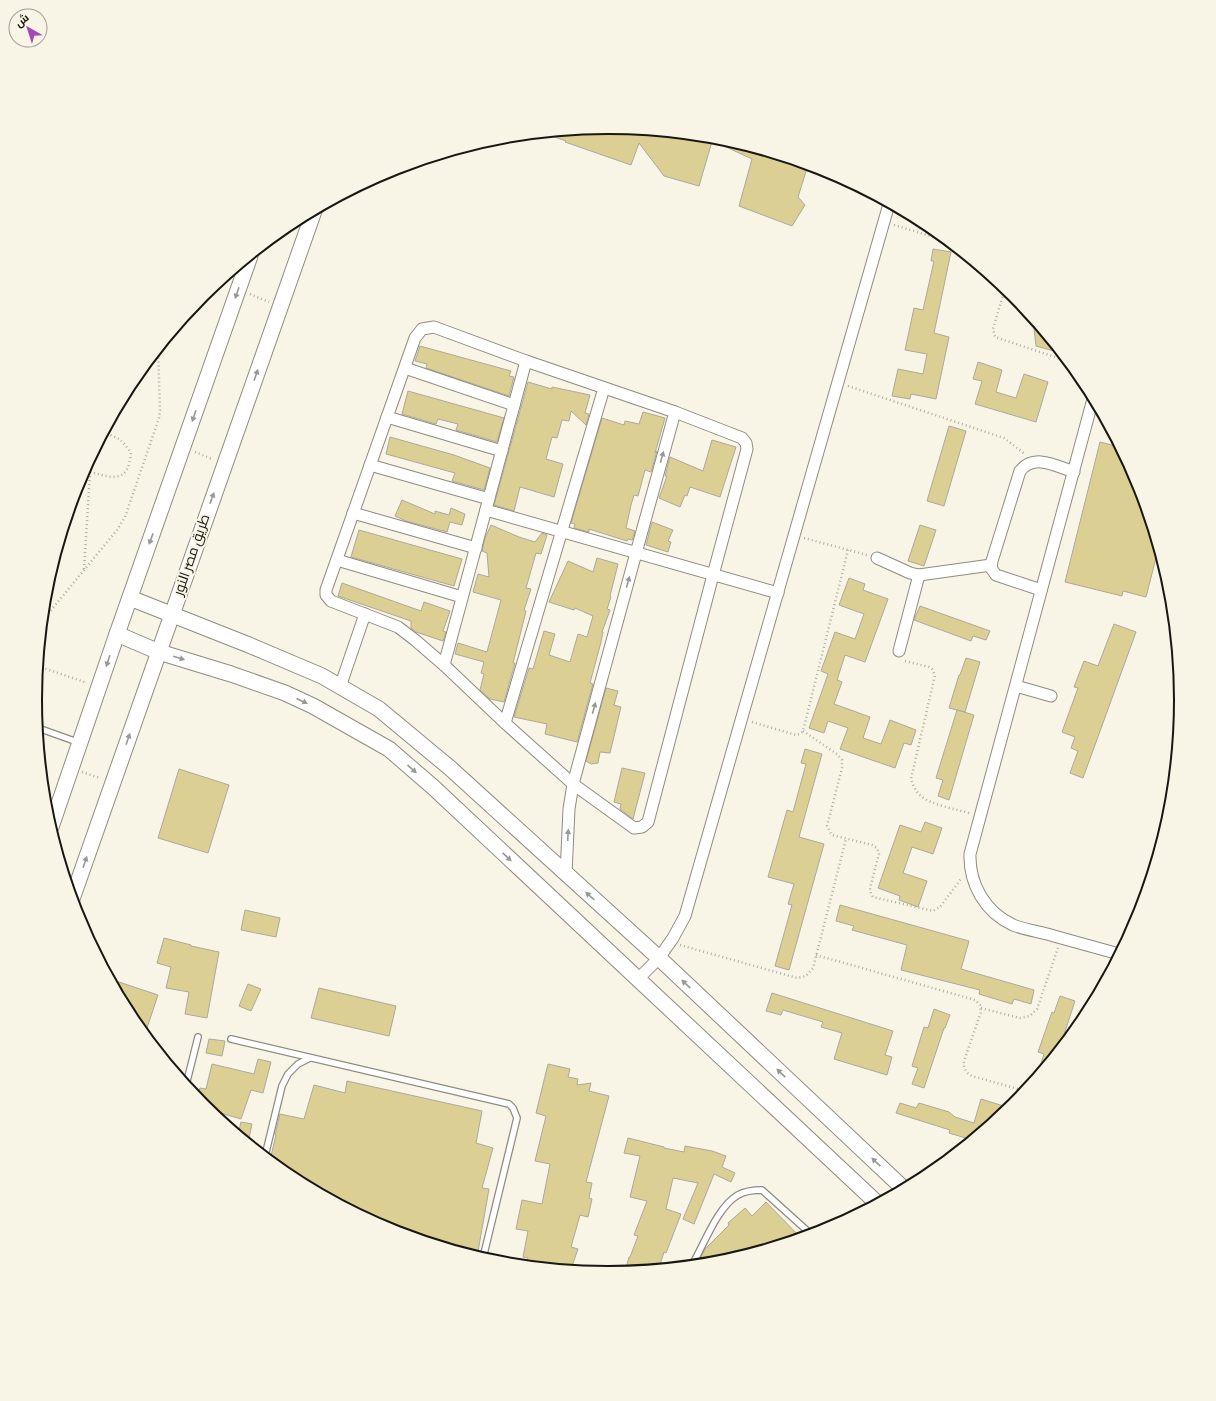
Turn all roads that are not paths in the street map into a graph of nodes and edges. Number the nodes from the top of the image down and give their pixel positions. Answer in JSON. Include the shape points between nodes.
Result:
{"nodes":[{"id":1,"x":888,"y":208,"type":"edge"},
{"id":2,"x":311,"y":219,"type":"edge"},
{"id":3,"x":247,"y":265,"type":"edge"},
{"id":4,"x":526,"y":361,"type":"junction"},
{"id":5,"x":404,"y":368,"type":"junction"},
{"id":6,"x":604,"y":388,"type":"junction"},
{"id":7,"x":514,"y":405,"type":"junction"},
{"id":8,"x":1091,"y":406,"type":"edge"},
{"id":9,"x":675,"y":412,"type":"junction"},
{"id":10,"x":387,"y":417,"type":"junction"},
{"id":11,"x":502,"y":451,"type":"junction"},
{"id":12,"x":370,"y":465,"type":"junction"},
{"id":13,"x":1074,"y":472,"type":"junction"},
{"id":14,"x":489,"y":499,"type":"junction"},
{"id":15,"x":486,"y":510,"type":"junction"},
{"id":16,"x":353,"y":513,"type":"junction"},
{"id":17,"x":562,"y":532,"type":"junction"},
{"id":18,"x":476,"y":548,"type":"junction"},
{"id":19,"x":636,"y":553,"type":"junction"},
{"id":20,"x":877,"y":558,"type":"road end"},
{"id":21,"x":337,"y":560,"type":"junction"},
{"id":22,"x":991,"y":565,"type":"junction"},
{"id":23,"x":712,"y":575,"type":"junction"},
{"id":24,"x":918,"y":575,"type":"junction"},
{"id":25,"x":1041,"y":590,"type":"junction"},
{"id":26,"x":778,"y":594,"type":"junction"},
{"id":27,"x":462,"y":597,"type":"junction"},
{"id":28,"x":130,"y":598,"type":"junction"},
{"id":29,"x":172,"y":614,"type":"junction"},
{"id":30,"x":365,"y":614,"type":"junction"},
{"id":31,"x":117,"y":634,"type":"junction"},
{"id":32,"x":899,"y":651,"type":"road end"},
{"id":33,"x":159,"y":652,"type":"junction"},
{"id":34,"x":444,"y":665,"type":"junction"},
{"id":35,"x":1016,"y":686,"type":"junction"},
{"id":36,"x":340,"y":687,"type":"junction"},
{"id":37,"x":1051,"y":696,"type":"dead end"},
{"id":38,"x":505,"y":723,"type":"junction"},
{"id":39,"x":43,"y":730,"type":"edge"},
{"id":40,"x":80,"y":743,"type":"junction"},
{"id":41,"x":573,"y":784,"type":"junction"},
{"id":42,"x":54,"y":817,"type":"edge"},
{"id":43,"x":566,"y":874,"type":"junction"},
{"id":44,"x":75,"y":890,"type":"edge"},
{"id":45,"x":1115,"y":953,"type":"edge"},
{"id":46,"x":659,"y":958,"type":"junction"},
{"id":47,"x":638,"y":979,"type":"junction"},
{"id":48,"x":198,"y":1037,"type":"dead end"},
{"id":49,"x":231,"y":1040,"type":"dead end"},
{"id":50,"x":310,"y":1058,"type":"junction"},
{"id":51,"x":188,"y":1080,"type":"edge"},
{"id":52,"x":266,"y":1152,"type":"edge"},
{"id":53,"x":900,"y":1185,"type":"edge"},
{"id":54,"x":874,"y":1200,"type":"edge"},
{"id":55,"x":807,"y":1230,"type":"edge"},
{"id":56,"x":484,"y":1253,"type":"edge"},
{"id":57,"x":695,"y":1260,"type":"edge"}],
"edges":[{"from":1,"to":26,"type":"street"},
{"from":29,"to":2,"type":"street","name":"طريق مصر النور","one_way":true},
{"from":3,"to":28,"type":"street","one_way":true},
{"from":4,"to":5,"type":"street","via":[[434,327],[422,329],[415,338]]},
{"from":4,"to":6,"type":"street"},
{"from":4,"to":7,"type":"street"},
{"from":5,"to":7,"type":"street"},
{"from":5,"to":10,"type":"street"},
{"from":6,"to":9,"type":"street"},
{"from":6,"to":17,"type":"street"},
{"from":7,"to":11,"type":"street"},
{"from":8,"to":13,"type":"street"},
{"from":19,"to":9,"type":"street","one_way":true},
{"from":9,"to":23,"type":"street","via":[[742,438],[746,443],[747,449]]},
{"from":10,"to":11,"type":"street"},
{"from":10,"to":12,"type":"street"},
{"from":11,"to":14,"type":"street"},
{"from":12,"to":14,"type":"street"},
{"from":12,"to":16,"type":"street"},
{"from":13,"to":22,"type":"street","via":[[1040,461],[1023,467]]},
{"from":13,"to":25,"type":"street"},
{"from":14,"to":15,"type":"street"},
{"from":15,"to":17,"type":"street"},
{"from":15,"to":18,"type":"street"},
{"from":16,"to":18,"type":"street"},
{"from":16,"to":21,"type":"street"},
{"from":17,"to":19,"type":"street"},
{"from":17,"to":38,"type":"street"},
{"from":18,"to":27,"type":"street"},
{"from":19,"to":23,"type":"street"},
{"from":41,"to":19,"type":"street","one_way":true},
{"from":20,"to":24,"type":"street"},
{"from":21,"to":27,"type":"street"},
{"from":21,"to":30,"type":"street","via":[[326,595],[331,601]]},
{"from":22,"to":24,"type":"street"},
{"from":22,"to":25,"type":"street","via":[[996,575]]},
{"from":23,"to":26,"type":"street"},
{"from":23,"to":41,"type":"street","via":[[648,822],[642,827],[634,828]]},
{"from":24,"to":32,"type":"street"},
{"from":25,"to":35,"type":"street"},
{"from":26,"to":46,"type":"street","via":[[684,916]]},
{"from":27,"to":34,"type":"street"},
{"from":28,"to":29,"type":"street"},
{"from":28,"to":31,"type":"street"},
{"from":29,"to":33,"type":"street","name":"طريق مصر النور"},
{"from":29,"to":36,"type":"street","via":[[322,676]]},
{"from":30,"to":34,"type":"street","via":[[398,627]]},
{"from":30,"to":36,"type":"street"},
{"from":31,"to":33,"type":"street"},
{"from":31,"to":40,"type":"street","one_way":true},
{"from":44,"to":33,"type":"street","name":"طريق مصر النور","one_way":true},
{"from":33,"to":47,"type":"street","one_way":true,"via":[[285,693],[389,749]]},
{"from":34,"to":38,"type":"street"},
{"from":35,"to":37,"type":"street"},
{"from":35,"to":45,"type":"street","via":[[970,854],[972,876],[980,897],[994,913],[1014,925]]},
{"from":36,"to":43,"type":"street","via":[[379,709],[444,763]]},
{"from":38,"to":41,"type":"street"},
{"from":39,"to":40,"type":"lane"},
{"from":40,"to":42,"type":"street"},
{"from":43,"to":41,"type":"street","one_way":true,"via":[[569,809]]},
{"from":46,"to":43,"type":"street","one_way":true},
{"from":46,"to":47,"type":"street"},
{"from":53,"to":46,"type":"street","one_way":true},
{"from":47,"to":54,"type":"street"},
{"from":48,"to":51,"type":"lane"},
{"from":49,"to":50,"type":"lane"},
{"from":50,"to":52,"type":"lane","via":[[298,1064],[288,1074],[282,1086]]},
{"from":50,"to":56,"type":"lane","via":[[504,1103],[513,1108],[516,1118]]},
{"from":55,"to":57,"type":"lane","via":[[762,1190],[750,1190],[728,1201]]}]}
